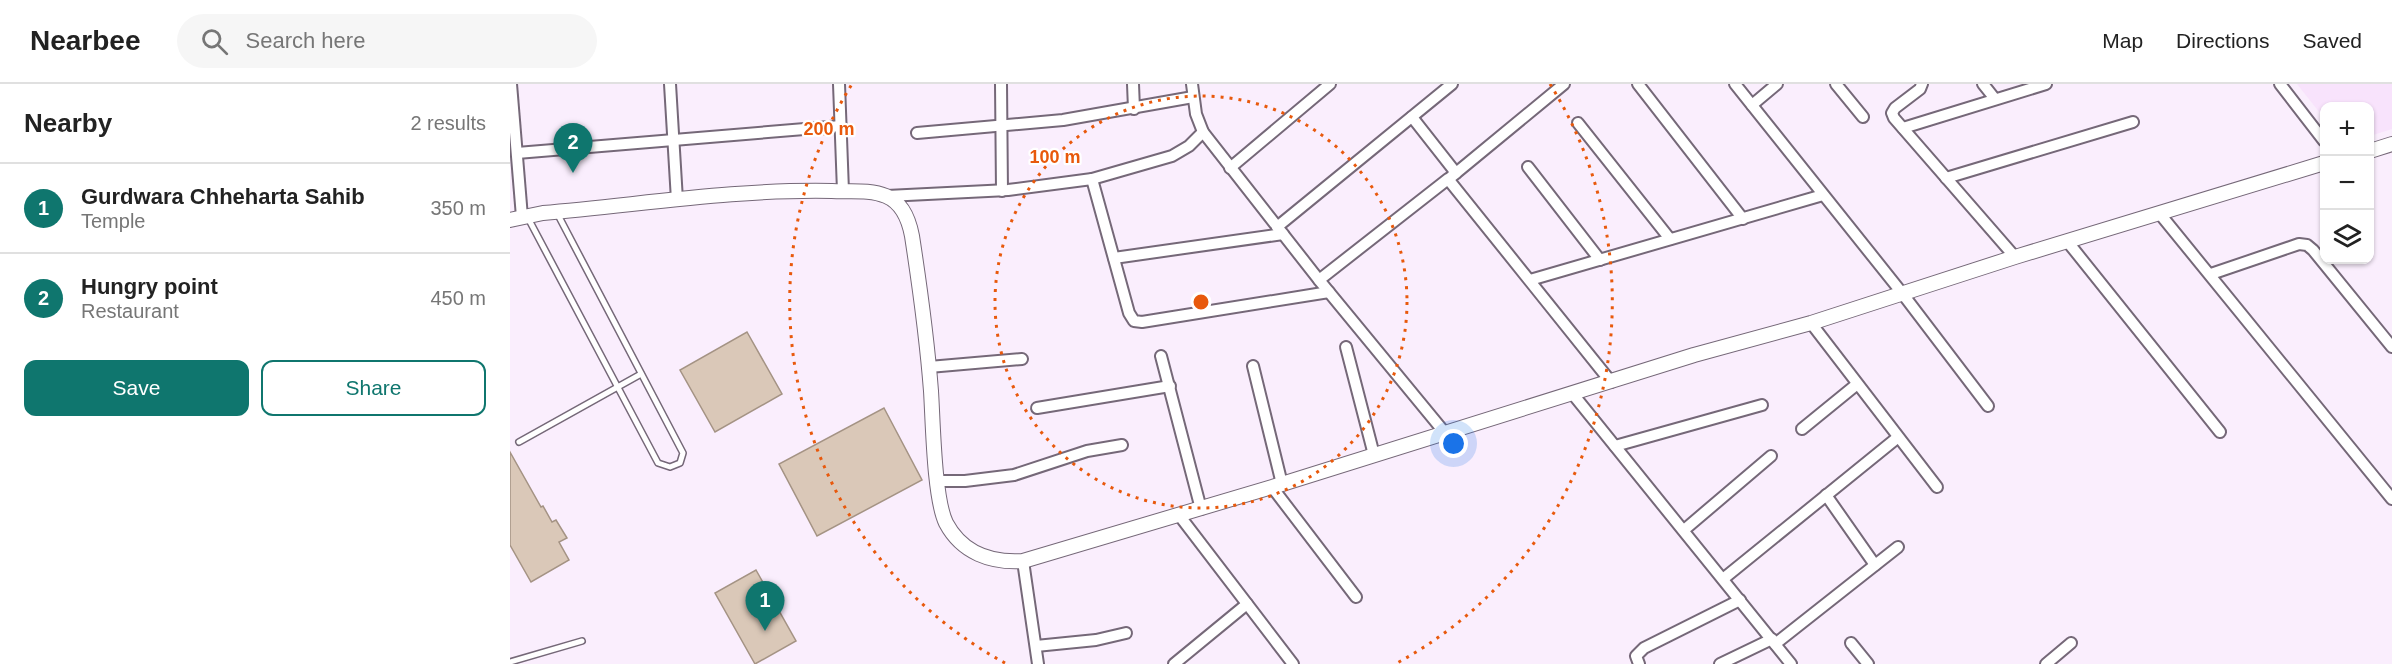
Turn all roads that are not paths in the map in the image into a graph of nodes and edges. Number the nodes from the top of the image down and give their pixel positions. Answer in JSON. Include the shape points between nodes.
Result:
{"nodes":[{"id":1,"x":511,"y":84,"type":"edge"},
{"id":2,"x":670,"y":84,"type":"edge"},
{"id":3,"x":839,"y":84,"type":"edge"},
{"id":4,"x":1001,"y":84,"type":"edge"},
{"id":5,"x":1132,"y":84,"type":"edge"},
{"id":6,"x":1203,"y":84,"type":"edge"},
{"id":7,"x":1330,"y":84,"type":"edge"},
{"id":8,"x":1452,"y":84,"type":"edge"},
{"id":9,"x":1564,"y":84,"type":"edge"},
{"id":10,"x":1638,"y":84,"type":"edge"},
{"id":11,"x":1735,"y":84,"type":"edge"},
{"id":12,"x":1777,"y":84,"type":"edge"},
{"id":13,"x":1836,"y":84,"type":"edge"},
{"id":14,"x":1922,"y":84,"type":"edge"},
{"id":15,"x":1983,"y":84,"type":"edge"},
{"id":16,"x":2046,"y":84,"type":"edge"},
{"id":17,"x":2280,"y":84,"type":"edge"},
{"id":18,"x":1192,"y":91,"type":"edge"},
{"id":19,"x":1995,"y":99,"type":"junction"},
{"id":20,"x":1752,"y":105,"type":"junction"},
{"id":21,"x":1134,"y":109,"type":"junction"},
{"id":22,"x":512,"y":112,"type":"edge"},
{"id":23,"x":1412,"y":117,"type":"junction"},
{"id":24,"x":1863,"y":117,"type":"dead end"},
{"id":25,"x":2133,"y":122,"type":"dead end"},
{"id":26,"x":1578,"y":123,"type":"dead end"},
{"id":27,"x":841,"y":126,"type":"junction"},
{"id":28,"x":1001,"y":127,"type":"junction"},
{"id":29,"x":1903,"y":128,"type":"junction"},
{"id":30,"x":1203,"y":132,"type":"junction"},
{"id":31,"x":917,"y":133,"type":"dead end"},
{"id":32,"x":2320,"y":135,"type":"edge"},
{"id":33,"x":672,"y":140,"type":"junction"},
{"id":34,"x":2392,"y":144,"type":"edge"},
{"id":35,"x":2374,"y":150,"type":"edge"},
{"id":36,"x":517,"y":153,"type":"junction"},
{"id":37,"x":2320,"y":166,"type":"edge"},
{"id":38,"x":1528,"y":167,"type":"dead end"},
{"id":39,"x":1230,"y":168,"type":"junction"},
{"id":40,"x":1452,"y":176,"type":"junction"},
{"id":41,"x":1946,"y":178,"type":"junction"},
{"id":42,"x":1092,"y":179,"type":"junction"},
{"id":43,"x":1002,"y":190,"type":"junction"},
{"id":44,"x":843,"y":191,"type":"junction"},
{"id":45,"x":1823,"y":195,"type":"junction"},
{"id":46,"x":887,"y":196,"type":"junction"},
{"id":47,"x":677,"y":200,"type":"junction"},
{"id":48,"x":556,"y":212,"type":"junction"},
{"id":49,"x":2160,"y":214,"type":"junction"},
{"id":50,"x":520,"y":217,"type":"edge"},
{"id":51,"x":1743,"y":219,"type":"junction"},
{"id":52,"x":1280,"y":230,"type":"junction"},
{"id":53,"x":1670,"y":239,"type":"junction"},
{"id":54,"x":2067,"y":241,"type":"junction"},
{"id":55,"x":2015,"y":257,"type":"junction"},
{"id":56,"x":1114,"y":258,"type":"junction"},
{"id":57,"x":1600,"y":260,"type":"junction"},
{"id":58,"x":2211,"y":274,"type":"junction"},
{"id":59,"x":1319,"y":280,"type":"junction"},
{"id":60,"x":1530,"y":280,"type":"junction"},
{"id":61,"x":1329,"y":292,"type":"junction"},
{"id":62,"x":1902,"y":293,"type":"junction"},
{"id":63,"x":1811,"y":323,"type":"junction"},
{"id":64,"x":1346,"y":347,"type":"dead end"},
{"id":65,"x":2392,"y":347,"type":"edge"},
{"id":66,"x":1161,"y":356,"type":"dead end"},
{"id":67,"x":1022,"y":359,"type":"dead end"},
{"id":68,"x":1253,"y":366,"type":"dead end"},
{"id":69,"x":929,"y":367,"type":"junction"},
{"id":70,"x":640,"y":374,"type":"junction"},
{"id":71,"x":1611,"y":382,"type":"junction"},
{"id":72,"x":1856,"y":385,"type":"junction"},
{"id":73,"x":617,"y":386,"type":"junction"},
{"id":74,"x":1170,"y":386,"type":"junction"},
{"id":75,"x":1572,"y":393,"type":"junction"},
{"id":76,"x":1762,"y":405,"type":"dead end"},
{"id":77,"x":1988,"y":406,"type":"dead end"},
{"id":78,"x":1037,"y":408,"type":"dead end"},
{"id":79,"x":1802,"y":429,"type":"dead end"},
{"id":80,"x":2220,"y":432,"type":"dead end"},
{"id":81,"x":1445,"y":433,"type":"junction"},
{"id":82,"x":1897,"y":438,"type":"junction"},
{"id":83,"x":519,"y":442,"type":"dead end"},
{"id":84,"x":1122,"y":445,"type":"dead end"},
{"id":85,"x":1615,"y":446,"type":"junction"},
{"id":86,"x":1374,"y":455,"type":"junction"},
{"id":87,"x":1772,"y":456,"type":"dead end"},
{"id":88,"x":938,"y":481,"type":"junction"},
{"id":89,"x":1277,"y":486,"type":"junction"},
{"id":90,"x":1937,"y":488,"type":"dead end"},
{"id":91,"x":1826,"y":495,"type":"junction"},
{"id":92,"x":2392,"y":499,"type":"edge"},
{"id":93,"x":1201,"y":509,"type":"junction"},
{"id":94,"x":1179,"y":514,"type":"junction"},
{"id":95,"x":1684,"y":530,"type":"junction"},
{"id":96,"x":1898,"y":547,"type":"dead end"},
{"id":97,"x":1023,"y":561,"type":"junction"},
{"id":98,"x":1875,"y":565,"type":"junction"},
{"id":99,"x":1723,"y":579,"type":"junction"},
{"id":100,"x":1356,"y":597,"type":"dead end"},
{"id":101,"x":1740,"y":600,"type":"junction"},
{"id":102,"x":1247,"y":604,"type":"junction"},
{"id":103,"x":1126,"y":633,"type":"dead end"},
{"id":104,"x":582,"y":641,"type":"dead end"},
{"id":105,"x":1773,"y":641,"type":"junction"},
{"id":106,"x":1851,"y":643,"type":"dead end"},
{"id":107,"x":2071,"y":643,"type":"dead end"},
{"id":108,"x":1036,"y":646,"type":"junction"},
{"id":109,"x":510,"y":662,"type":"edge"},
{"id":110,"x":1290,"y":663,"type":"edge"},
{"id":111,"x":1038,"y":664,"type":"edge"},
{"id":112,"x":1174,"y":664,"type":"edge"},
{"id":113,"x":1640,"y":664,"type":"edge"},
{"id":114,"x":1720,"y":664,"type":"edge"},
{"id":115,"x":1791,"y":664,"type":"edge"},
{"id":116,"x":1869,"y":664,"type":"edge"},
{"id":117,"x":2046,"y":664,"type":"edge"}],
"edges":[{"from":1,"to":22,"type":"street"},
{"from":2,"to":33,"type":"street"},
{"from":3,"to":27,"type":"street"},
{"from":4,"to":28,"type":"street"},
{"from":5,"to":21,"type":"street"},
{"from":6,"to":18,"type":"street"},
{"from":7,"to":39,"type":"street"},
{"from":8,"to":23,"type":"street"},
{"from":9,"to":40,"type":"street"},
{"from":10,"to":51,"type":"street"},
{"from":11,"to":20,"type":"street"},
{"from":12,"to":20,"type":"street"},
{"from":13,"to":24,"type":"street"},
{"from":14,"to":29,"type":"street","via":[[1892,113]]},
{"from":15,"to":19,"type":"street"},
{"from":16,"to":19,"type":"street"},
{"from":17,"to":32,"type":"street"},
{"from":18,"to":21,"type":"street"},
{"from":18,"to":30,"type":"street"},
{"from":19,"to":29,"type":"street"},
{"from":20,"to":45,"type":"street"},
{"from":21,"to":28,"type":"street"},
{"from":22,"to":36,"type":"street"},
{"from":23,"to":40,"type":"street"},
{"from":23,"to":52,"type":"street"},
{"from":25,"to":41,"type":"street"},
{"from":26,"to":53,"type":"street"},
{"from":27,"to":33,"type":"street"},
{"from":27,"to":44,"type":"street"},
{"from":28,"to":31,"type":"street"},
{"from":28,"to":43,"type":"street"},
{"from":29,"to":41,"type":"street"},
{"from":30,"to":39,"type":"street"},
{"from":30,"to":42,"type":"street","via":[[1172,156]]},
{"from":33,"to":36,"type":"street"},
{"from":33,"to":47,"type":"street"},
{"from":34,"to":35,"type":"street"},
{"from":36,"to":50,"type":"street"},
{"from":37,"to":49,"type":"street"},
{"from":38,"to":57,"type":"street"},
{"from":39,"to":52,"type":"street"},
{"from":40,"to":59,"type":"street"},
{"from":40,"to":60,"type":"street"},
{"from":41,"to":55,"type":"street"},
{"from":42,"to":43,"type":"street"},
{"from":42,"to":56,"type":"street"},
{"from":43,"to":46,"type":"street"},
{"from":44,"to":46,"type":"street"},
{"from":44,"to":47,"type":"street","via":[[796,190]]},
{"from":45,"to":51,"type":"street"},
{"from":45,"to":62,"type":"street"},
{"from":46,"to":69,"type":"street","via":[[902,208],[909,221]]},
{"from":47,"to":48,"type":"street"},
{"from":48,"to":50,"type":"street"},
{"from":48,"to":70,"type":"lane"},
{"from":49,"to":54,"type":"street"},
{"from":49,"to":58,"type":"street"},
{"from":50,"to":73,"type":"lane"},
{"from":51,"to":53,"type":"street"},
{"from":52,"to":56,"type":"street"},
{"from":52,"to":59,"type":"street"},
{"from":53,"to":57,"type":"street"},
{"from":54,"to":55,"type":"street"},
{"from":54,"to":80,"type":"street"},
{"from":55,"to":62,"type":"street"},
{"from":56,"to":61,"type":"street","via":[[1134,321]]},
{"from":57,"to":60,"type":"street"},
{"from":58,"to":65,"type":"street","via":[[2299,244],[2307,245]]},
{"from":58,"to":92,"type":"street"},
{"from":59,"to":61,"type":"street"},
{"from":60,"to":71,"type":"street"},
{"from":61,"to":81,"type":"street"},
{"from":62,"to":63,"type":"street"},
{"from":62,"to":77,"type":"street"},
{"from":63,"to":71,"type":"street"},
{"from":63,"to":72,"type":"street"},
{"from":64,"to":86,"type":"street"},
{"from":66,"to":74,"type":"street"},
{"from":67,"to":69,"type":"street"},
{"from":68,"to":89,"type":"street"},
{"from":69,"to":88,"type":"street"},
{"from":70,"to":73,"type":"lane"},
{"from":70,"to":73,"type":"lane","via":[[683,453],[680,463],[658,463]]},
{"from":71,"to":75,"type":"street"},
{"from":72,"to":79,"type":"street"},
{"from":72,"to":82,"type":"street"},
{"from":73,"to":83,"type":"lane"},
{"from":74,"to":78,"type":"street"},
{"from":74,"to":93,"type":"street"},
{"from":75,"to":81,"type":"street"},
{"from":75,"to":85,"type":"street"},
{"from":76,"to":85,"type":"street"},
{"from":81,"to":86,"type":"street"},
{"from":82,"to":90,"type":"street"},
{"from":82,"to":91,"type":"street"},
{"from":84,"to":88,"type":"street","via":[[1087,451],[1002,477]]},
{"from":85,"to":95,"type":"street"},
{"from":86,"to":89,"type":"street"},
{"from":87,"to":95,"type":"street"},
{"from":88,"to":97,"type":"street","via":[[945,521],[968,549],[989,559]]},
{"from":89,"to":93,"type":"street"},
{"from":89,"to":100,"type":"street"},
{"from":91,"to":98,"type":"street"},
{"from":91,"to":99,"type":"street"},
{"from":93,"to":94,"type":"street"},
{"from":94,"to":97,"type":"street"},
{"from":94,"to":102,"type":"street"},
{"from":95,"to":99,"type":"street"},
{"from":96,"to":98,"type":"street"},
{"from":97,"to":108,"type":"street"},
{"from":98,"to":105,"type":"street"},
{"from":99,"to":101,"type":"street"},
{"from":101,"to":105,"type":"street"},
{"from":101,"to":113,"type":"street","via":[[1644,648],[1636,656]]},
{"from":102,"to":110,"type":"street"},
{"from":102,"to":112,"type":"street"},
{"from":103,"to":108,"type":"street"},
{"from":104,"to":109,"type":"lane"},
{"from":105,"to":114,"type":"street"},
{"from":105,"to":115,"type":"street"},
{"from":106,"to":116,"type":"street"},
{"from":107,"to":117,"type":"street"},
{"from":108,"to":111,"type":"street"}]}
